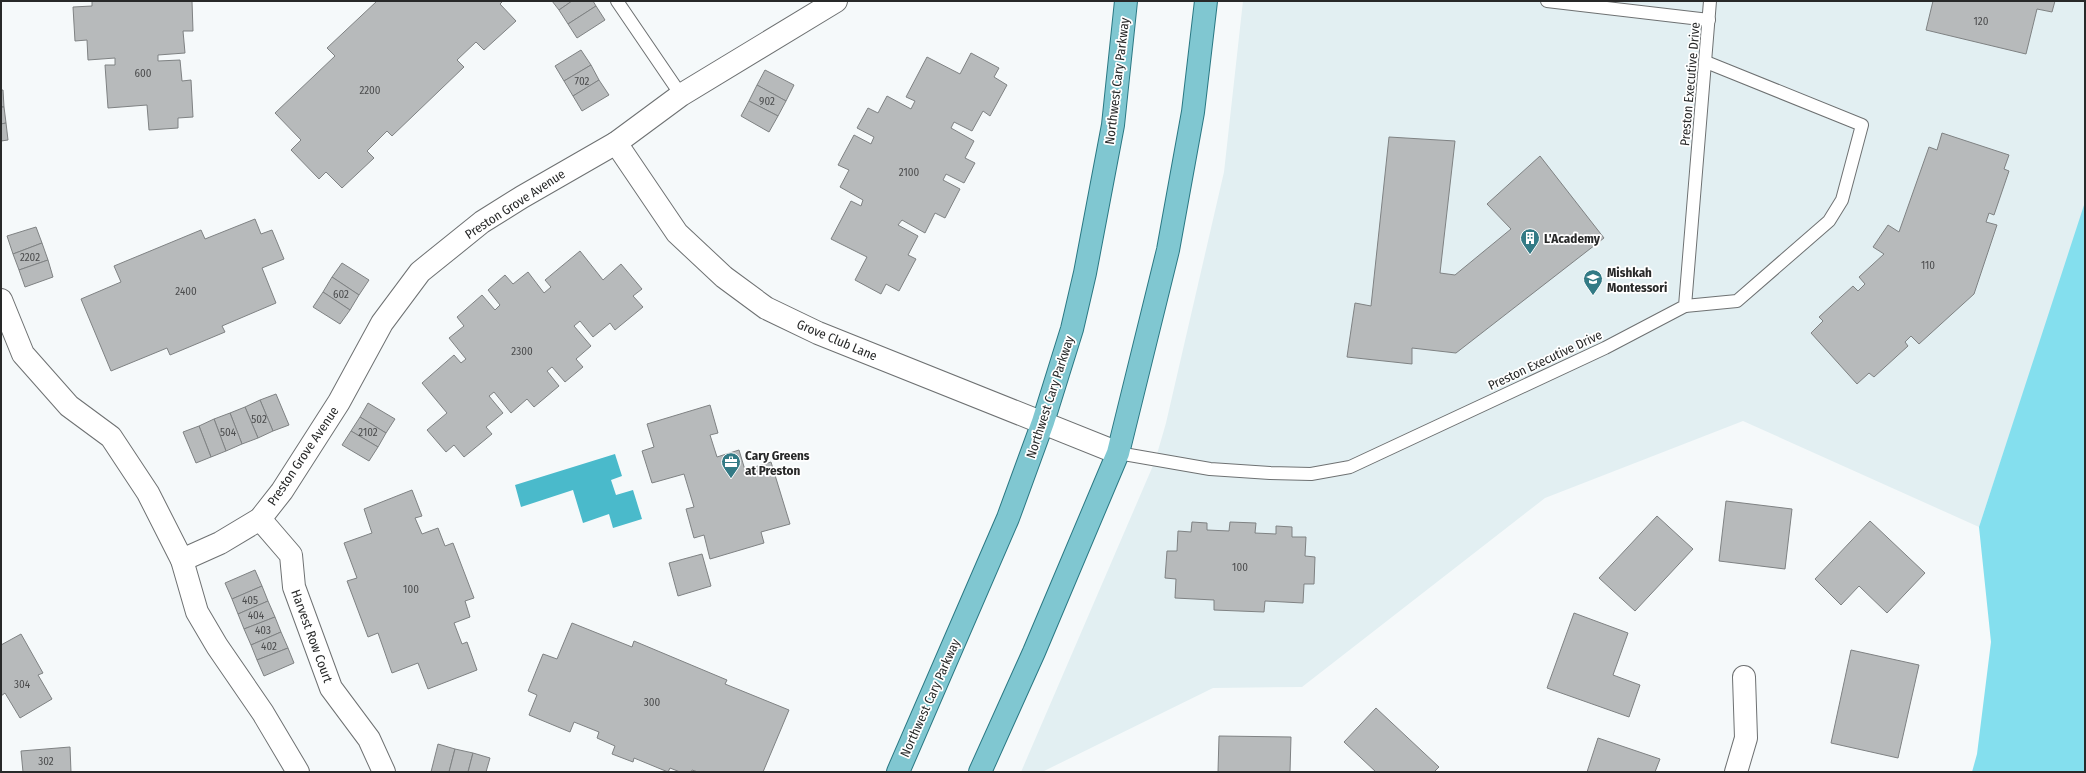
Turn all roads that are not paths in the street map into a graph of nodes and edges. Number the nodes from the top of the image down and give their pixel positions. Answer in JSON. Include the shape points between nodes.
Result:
{"nodes":[{"id":1,"x":617,"y":1,"type":"edge"},
{"id":2,"x":836,"y":1,"type":"edge"},
{"id":3,"x":1126,"y":1,"type":"edge"},
{"id":4,"x":1206,"y":1,"type":"edge"},
{"id":5,"x":1547,"y":1,"type":"edge"},
{"id":6,"x":1710,"y":1,"type":"edge"},
{"id":7,"x":1709,"y":20,"type":"junction"},
{"id":8,"x":1706,"y":62,"type":"junction"},
{"id":9,"x":681,"y":95,"type":"junction"},
{"id":10,"x":616,"y":143,"type":"junction"},
{"id":11,"x":1,"y":300,"type":"edge"},
{"id":12,"x":1685,"y":306,"type":"junction"},
{"id":13,"x":1043,"y":422,"type":"junction"},
{"id":14,"x":1118,"y":453,"type":"junction"},
{"id":15,"x":260,"y":519,"type":"junction"},
{"id":16,"x":182,"y":560,"type":"junction"},
{"id":17,"x":1744,"y":677,"type":"dead end"},
{"id":18,"x":298,"y":772,"type":"edge"},
{"id":19,"x":384,"y":772,"type":"edge"},
{"id":20,"x":898,"y":772,"type":"edge"},
{"id":21,"x":980,"y":772,"type":"edge"},
{"id":22,"x":1736,"y":772,"type":"edge"}],
"edges":[{"from":1,"to":9,"type":"lane"},
{"from":2,"to":9,"type":"street","name":"Preston Grove Avenue"},
{"from":3,"to":13,"type":"main road","name":"Northwest Cary Parkway","via":[[1113,125],[1085,273],[1072,329]]},
{"from":4,"to":14,"type":"main road","via":[[1193,112],[1168,250]]},
{"from":5,"to":7,"type":"lane"},
{"from":6,"to":7,"type":"lane","name":"Preston Executive Drive"},
{"from":7,"to":8,"type":"lane","name":"Preston Executive Drive"},
{"from":8,"to":12,"type":"lane","name":"Preston Executive Drive"},
{"from":8,"to":12,"type":"lane","via":[[1862,125],[1842,200],[1829,221],[1737,301]]},
{"from":9,"to":10,"type":"street","name":"Preston Grove Avenue"},
{"from":10,"to":13,"type":"street","name":"Grove Club Lane","via":[[678,233],[724,277],[766,308],[818,333]]},
{"from":10,"to":15,"type":"street","name":"Preston Grove Avenue","via":[[482,222],[420,272],[382,323],[339,402],[282,491]]},
{"from":11,"to":16,"type":"street","via":[[23,354],[68,406],[111,437],[148,493]]},
{"from":12,"to":14,"type":"lane","name":"Preston Executive Drive","via":[[1605,348],[1350,467],[1311,474],[1270,474],[1210,470]]},
{"from":13,"to":14,"type":"street","name":"Grove Club Lane"},
{"from":13,"to":20,"type":"main road","name":"Northwest Cary Parkway","via":[[1008,518]]},
{"from":14,"to":21,"type":"main road"},
{"from":15,"to":16,"type":"street","name":"Preston Grove Avenue","via":[[220,543]]},
{"from":15,"to":19,"type":"street","name":"Harvest Row Court","via":[[291,555],[294,587],[331,688],[369,739]]},
{"from":16,"to":18,"type":"street","via":[[197,612]]},
{"from":17,"to":22,"type":"street","via":[[1746,738]]}]}
